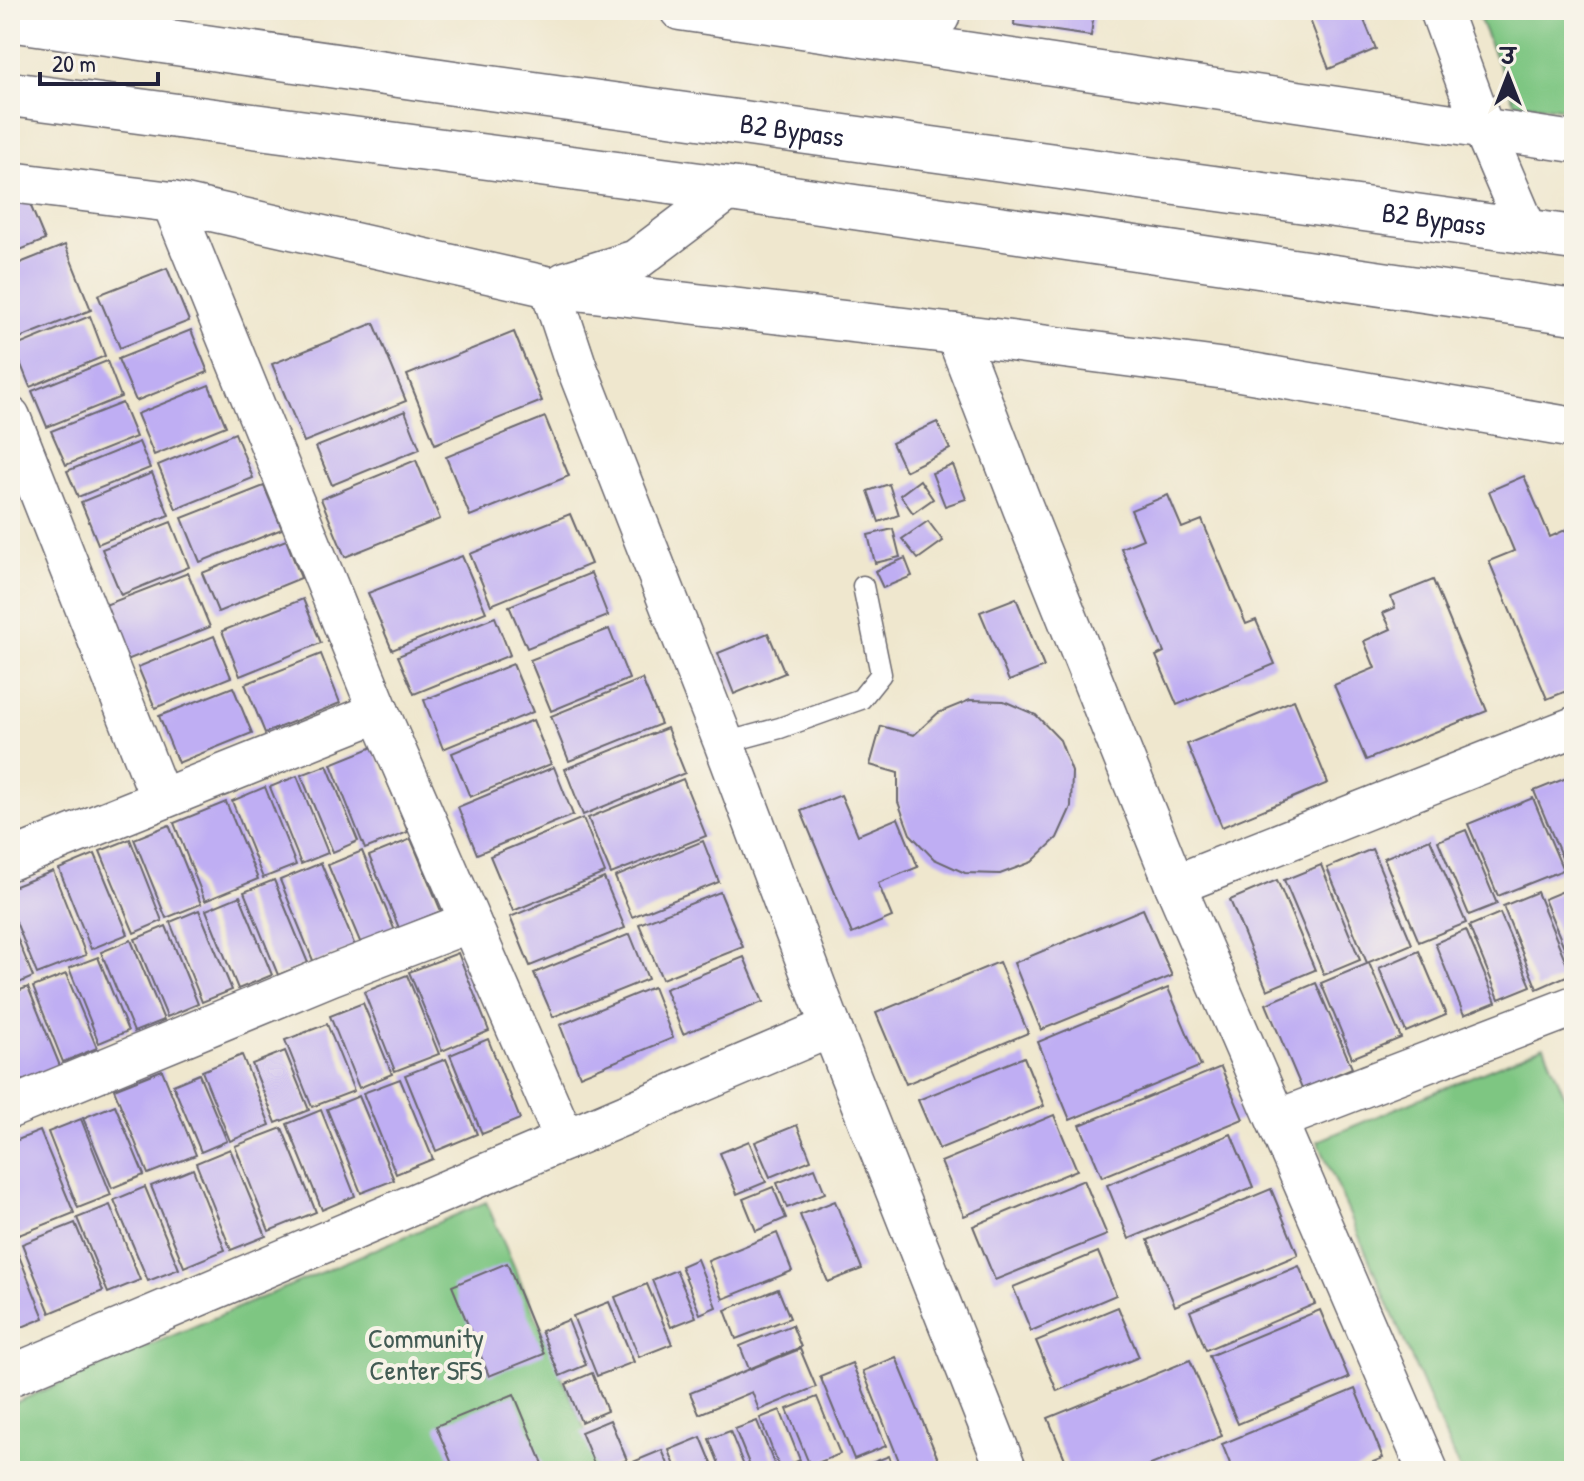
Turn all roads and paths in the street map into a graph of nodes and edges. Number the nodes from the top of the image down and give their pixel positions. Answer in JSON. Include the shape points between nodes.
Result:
{"nodes":[{"id":1,"x":680,"y":10,"type":"edge"},
{"id":2,"x":896,"y":10,"type":"edge"},
{"id":3,"x":939,"y":10,"type":"edge"},
{"id":4,"x":1440,"y":10,"type":"edge"},
{"id":5,"x":10,"y":19,"type":"edge"},
{"id":6,"x":10,"y":94,"type":"edge"},
{"id":7,"x":1484,"y":130,"type":"junction"},
{"id":8,"x":1574,"y":142,"type":"edge"},
{"id":9,"x":10,"y":182,"type":"edge"},
{"id":10,"x":730,"y":189,"type":"junction"},
{"id":11,"x":172,"y":202,"type":"junction"},
{"id":12,"x":1527,"y":231,"type":"junction"},
{"id":13,"x":1574,"y":238,"type":"edge"},
{"id":14,"x":550,"y":287,"type":"junction"},
{"id":15,"x":1574,"y":312,"type":"edge"},
{"id":16,"x":956,"y":334,"type":"junction"},
{"id":17,"x":10,"y":417,"type":"edge"},
{"id":18,"x":1574,"y":428,"type":"edge"},
{"id":19,"x":863,"y":586,"type":"dead end"},
{"id":20,"x":379,"y":712,"type":"junction"},
{"id":21,"x":1574,"y":727,"type":"edge"},
{"id":22,"x":724,"y":743,"type":"junction"},
{"id":23,"x":161,"y":799,"type":"junction"},
{"id":24,"x":10,"y":860,"type":"edge"},
{"id":25,"x":1175,"y":885,"type":"junction"},
{"id":26,"x":470,"y":922,"type":"junction"},
{"id":27,"x":1572,"y":1013,"type":"edge"},
{"id":28,"x":831,"y":1027,"type":"junction"},
{"id":29,"x":10,"y":1108,"type":"edge"},
{"id":30,"x":1277,"y":1120,"type":"junction"},
{"id":31,"x":565,"y":1140,"type":"junction"},
{"id":32,"x":10,"y":1376,"type":"edge"},
{"id":33,"x":1007,"y":1471,"type":"edge"},
{"id":34,"x":1428,"y":1471,"type":"edge"}],
"edges":[{"from":1,"to":7,"type":"street"},
{"from":2,"to":3,"type":"street","via":[[939,17]]},
{"from":4,"to":7,"type":"street"},
{"from":5,"to":12,"type":"main road","name":"B2 Bypass"},
{"from":6,"to":10,"type":"main road"},
{"from":7,"to":8,"type":"street"},
{"from":7,"to":12,"type":"street"},
{"from":9,"to":11,"type":"street"},
{"from":10,"to":14,"type":"street","via":[[636,260]]},
{"from":10,"to":15,"type":"main road"},
{"from":11,"to":14,"type":"street"},
{"from":11,"to":20,"type":"street"},
{"from":12,"to":13,"type":"main road","name":"B2 Bypass"},
{"from":14,"to":16,"type":"street"},
{"from":14,"to":22,"type":"street"},
{"from":16,"to":18,"type":"street","via":[[1234,370]]},
{"from":16,"to":25,"type":"street"},
{"from":17,"to":23,"type":"street"},
{"from":19,"to":22,"type":"lane","via":[[881,674],[861,699]]},
{"from":20,"to":23,"type":"street"},
{"from":20,"to":26,"type":"street"},
{"from":21,"to":25,"type":"street"},
{"from":22,"to":28,"type":"street"},
{"from":23,"to":24,"type":"street"},
{"from":25,"to":30,"type":"street"},
{"from":26,"to":29,"type":"street"},
{"from":26,"to":31,"type":"street"},
{"from":27,"to":30,"type":"street"},
{"from":28,"to":31,"type":"street"},
{"from":28,"to":33,"type":"street"},
{"from":30,"to":34,"type":"street"},
{"from":31,"to":32,"type":"street"}]}
